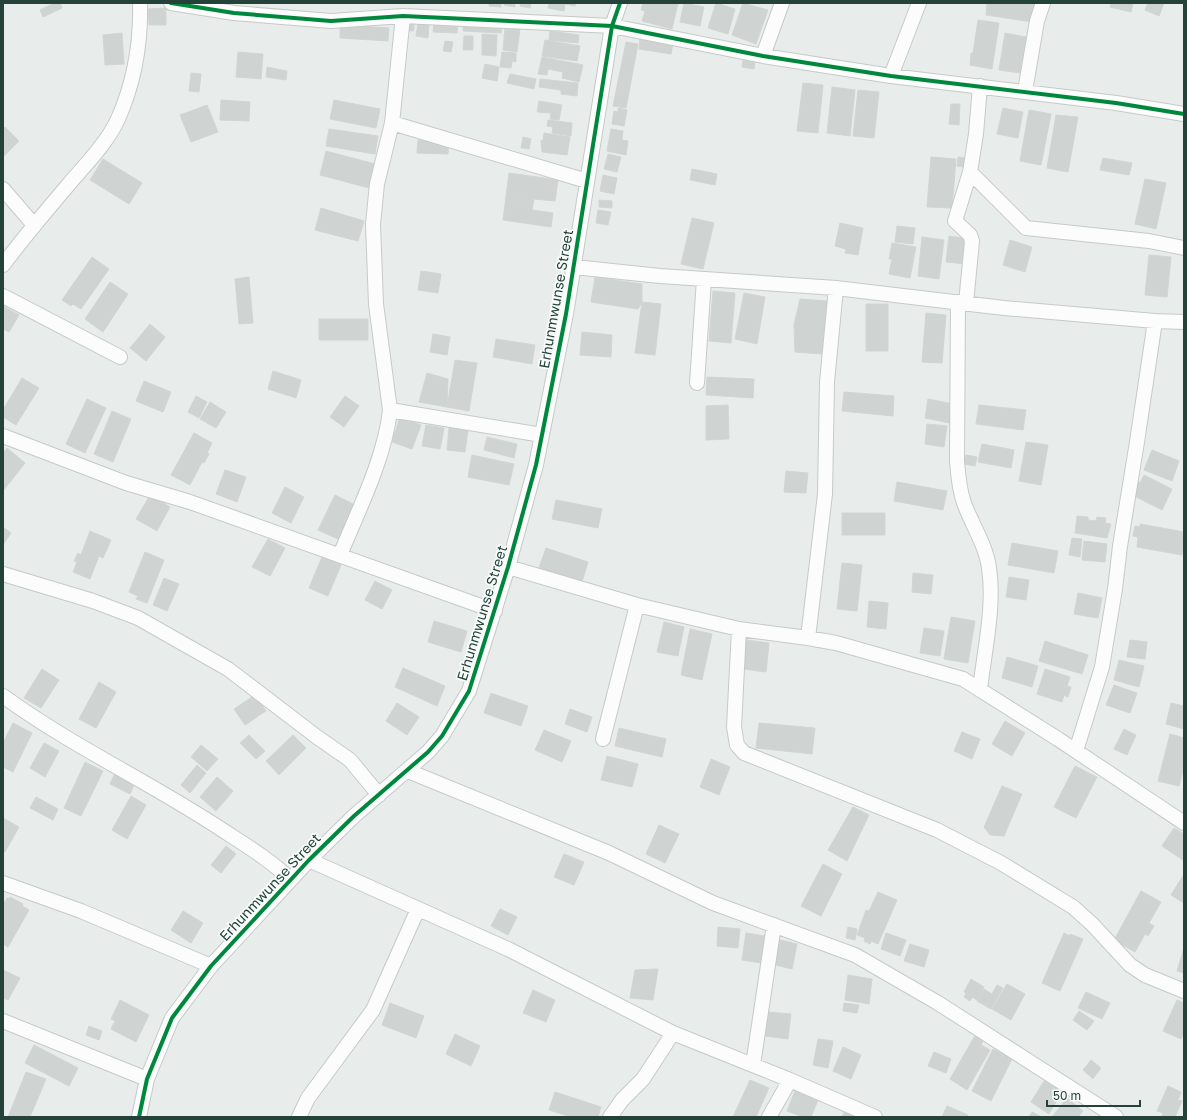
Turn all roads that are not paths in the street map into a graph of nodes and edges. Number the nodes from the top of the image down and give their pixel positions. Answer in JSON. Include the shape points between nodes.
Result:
{"nodes":[{"id":1,"x":140,"y":3,"type":"edge"},
{"id":2,"x":171,"y":3,"type":"edge"},
{"id":3,"x":620,"y":3,"type":"edge"},
{"id":4,"x":782,"y":3,"type":"edge"},
{"id":5,"x":919,"y":3,"type":"edge"},
{"id":6,"x":1043,"y":3,"type":"edge"},
{"id":7,"x":403,"y":16,"type":"junction"},
{"id":8,"x":612,"y":26,"type":"junction"},
{"id":9,"x":763,"y":56,"type":"junction"},
{"id":10,"x":891,"y":76,"type":"junction"},
{"id":11,"x":980,"y":86,"type":"junction"},
{"id":12,"x":1025,"y":91,"type":"junction"},
{"id":13,"x":1184,"y":114,"type":"edge"},
{"id":14,"x":392,"y":124,"type":"junction"},
{"id":15,"x":970,"y":172,"type":"junction"},
{"id":16,"x":587,"y":181,"type":"junction"},
{"id":17,"x":3,"y":189,"type":"edge"},
{"id":18,"x":34,"y":224,"type":"junction"},
{"id":19,"x":1184,"y":248,"type":"edge"},
{"id":20,"x":3,"y":265,"type":"edge"},
{"id":21,"x":574,"y":267,"type":"junction"},
{"id":22,"x":704,"y":279,"type":"junction"},
{"id":23,"x":836,"y":288,"type":"junction"},
{"id":24,"x":3,"y":296,"type":"edge"},
{"id":25,"x":962,"y":303,"type":"junction"},
{"id":26,"x":1155,"y":321,"type":"junction"},
{"id":27,"x":1184,"y":322,"type":"edge"},
{"id":28,"x":120,"y":357,"type":"dead end"},
{"id":29,"x":697,"y":383,"type":"dead end"},
{"id":30,"x":390,"y":410,"type":"junction"},
{"id":31,"x":542,"y":435,"type":"junction"},
{"id":32,"x":3,"y":436,"type":"edge"},
{"id":33,"x":340,"y":556,"type":"junction"},
{"id":34,"x":508,"y":567,"type":"junction"},
{"id":35,"x":3,"y":574,"type":"edge"},
{"id":36,"x":637,"y":605,"type":"junction"},
{"id":37,"x":495,"y":611,"type":"junction"},
{"id":38,"x":739,"y":629,"type":"junction"},
{"id":39,"x":808,"y":638,"type":"junction"},
{"id":40,"x":980,"y":690,"type":"junction"},
{"id":41,"x":3,"y":696,"type":"edge"},
{"id":42,"x":604,"y":739,"type":"dead end"},
{"id":43,"x":1076,"y":751,"type":"junction"},
{"id":44,"x":408,"y":771,"type":"junction"},
{"id":45,"x":379,"y":795,"type":"junction"},
{"id":46,"x":1184,"y":823,"type":"edge"},
{"id":47,"x":309,"y":860,"type":"junction"},
{"id":48,"x":290,"y":879,"type":"junction"},
{"id":49,"x":3,"y":882,"type":"edge"},
{"id":50,"x":418,"y":909,"type":"junction"},
{"id":51,"x":774,"y":925,"type":"junction"},
{"id":52,"x":211,"y":966,"type":"junction"},
{"id":53,"x":1184,"y":991,"type":"edge"},
{"id":54,"x":3,"y":1021,"type":"edge"},
{"id":55,"x":673,"y":1033,"type":"junction"},
{"id":56,"x":753,"y":1065,"type":"junction"},
{"id":57,"x":147,"y":1079,"type":"junction"},
{"id":58,"x":790,"y":1080,"type":"junction"},
{"id":59,"x":139,"y":1117,"type":"edge"},
{"id":60,"x":299,"y":1117,"type":"edge"},
{"id":61,"x":610,"y":1117,"type":"edge"},
{"id":62,"x":769,"y":1117,"type":"edge"},
{"id":63,"x":875,"y":1117,"type":"edge"},
{"id":64,"x":1116,"y":1117,"type":"edge"}],
"edges":[{"from":1,"to":18,"type":"street","via":[[141,27],[132,76],[118,119],[99,149]]},
{"from":2,"to":7,"type":"street","via":[[234,13],[331,21]]},
{"from":3,"to":8,"type":"street","name":"Erhunmwunse Street"},
{"from":4,"to":9,"type":"street"},
{"from":5,"to":10,"type":"street"},
{"from":6,"to":12,"type":"street","via":[[1037,21]]},
{"from":7,"to":8,"type":"street"},
{"from":7,"to":14,"type":"street"},
{"from":8,"to":9,"type":"street"},
{"from":8,"to":16,"type":"street","name":"Erhunmwunse Street"},
{"from":9,"to":10,"type":"street"},
{"from":10,"to":11,"type":"street"},
{"from":11,"to":12,"type":"street"},
{"from":11,"to":15,"type":"street"},
{"from":12,"to":13,"type":"street"},
{"from":14,"to":16,"type":"street"},
{"from":14,"to":30,"type":"street","via":[[377,184],[373,224],[376,304]]},
{"from":15,"to":19,"type":"street","via":[[1026,228],[1148,241]]},
{"from":15,"to":25,"type":"street","via":[[955,221],[972,241]]},
{"from":16,"to":21,"type":"street","name":"Erhunmwunse Street"},
{"from":17,"to":18,"type":"street"},
{"from":18,"to":20,"type":"street"},
{"from":21,"to":22,"type":"street"},
{"from":21,"to":31,"type":"street","name":"Erhunmwunse Street"},
{"from":22,"to":23,"type":"street"},
{"from":22,"to":29,"type":"street"},
{"from":23,"to":25,"type":"street"},
{"from":23,"to":39,"type":"street","via":[[827,382],[826,494]]},
{"from":24,"to":28,"type":"street"},
{"from":25,"to":26,"type":"street"},
{"from":25,"to":40,"type":"street","via":[[957,461],[959,486],[990,568],[990,601]]},
{"from":26,"to":27,"type":"street"},
{"from":26,"to":43,"type":"street","via":[[1102,667]]},
{"from":30,"to":31,"type":"street"},
{"from":30,"to":33,"type":"street","via":[[384,445]]},
{"from":31,"to":34,"type":"street","name":"Erhunmwunse Street"},
{"from":32,"to":33,"type":"street","via":[[126,483],[190,502]]},
{"from":33,"to":37,"type":"street"},
{"from":34,"to":36,"type":"street"},
{"from":34,"to":37,"type":"street","name":"Erhunmwunse Street"},
{"from":35,"to":45,"type":"street","via":[[93,601],[138,618],[228,669],[350,760]]},
{"from":36,"to":38,"type":"street"},
{"from":36,"to":42,"type":"street"},
{"from":37,"to":44,"type":"street","name":"Erhunmwunse Street","via":[[469,691],[442,736]]},
{"from":38,"to":39,"type":"street"},
{"from":38,"to":53,"type":"street","via":[[734,727],[737,745],[744,754],[937,830],[1001,863],[1073,907],[1145,975]]},
{"from":39,"to":40,"type":"street","via":[[836,643],[964,679]]},
{"from":40,"to":43,"type":"street"},
{"from":41,"to":48,"type":"street","via":[[32,717],[187,806],[275,864]]},
{"from":43,"to":46,"type":"street"},
{"from":44,"to":45,"type":"street","name":"Erhunmwunse Street"},
{"from":44,"to":51,"type":"street","via":[[609,853],[713,903]]},
{"from":45,"to":47,"type":"street","name":"Erhunmwunse Street"},
{"from":47,"to":48,"type":"street","name":"Erhunmwunse Street"},
{"from":47,"to":50,"type":"street"},
{"from":48,"to":52,"type":"street","name":"Erhunmwunse Street"},
{"from":49,"to":52,"type":"street","via":[[81,911]]},
{"from":50,"to":55,"type":"street","via":[[508,950]]},
{"from":50,"to":60,"type":"street","via":[[373,1010],[308,1098]]},
{"from":51,"to":56,"type":"street"},
{"from":51,"to":64,"type":"street","via":[[861,959],[938,1003]]},
{"from":52,"to":57,"type":"street","name":"Erhunmwunse Street","via":[[172,1018]]},
{"from":54,"to":57,"type":"street"},
{"from":55,"to":56,"type":"street"},
{"from":55,"to":61,"type":"street","via":[[643,1080],[622,1100]]},
{"from":56,"to":58,"type":"street"},
{"from":57,"to":59,"type":"street","name":"Erhunmwunse Street"},
{"from":58,"to":62,"type":"street"},
{"from":58,"to":63,"type":"street"}]}
